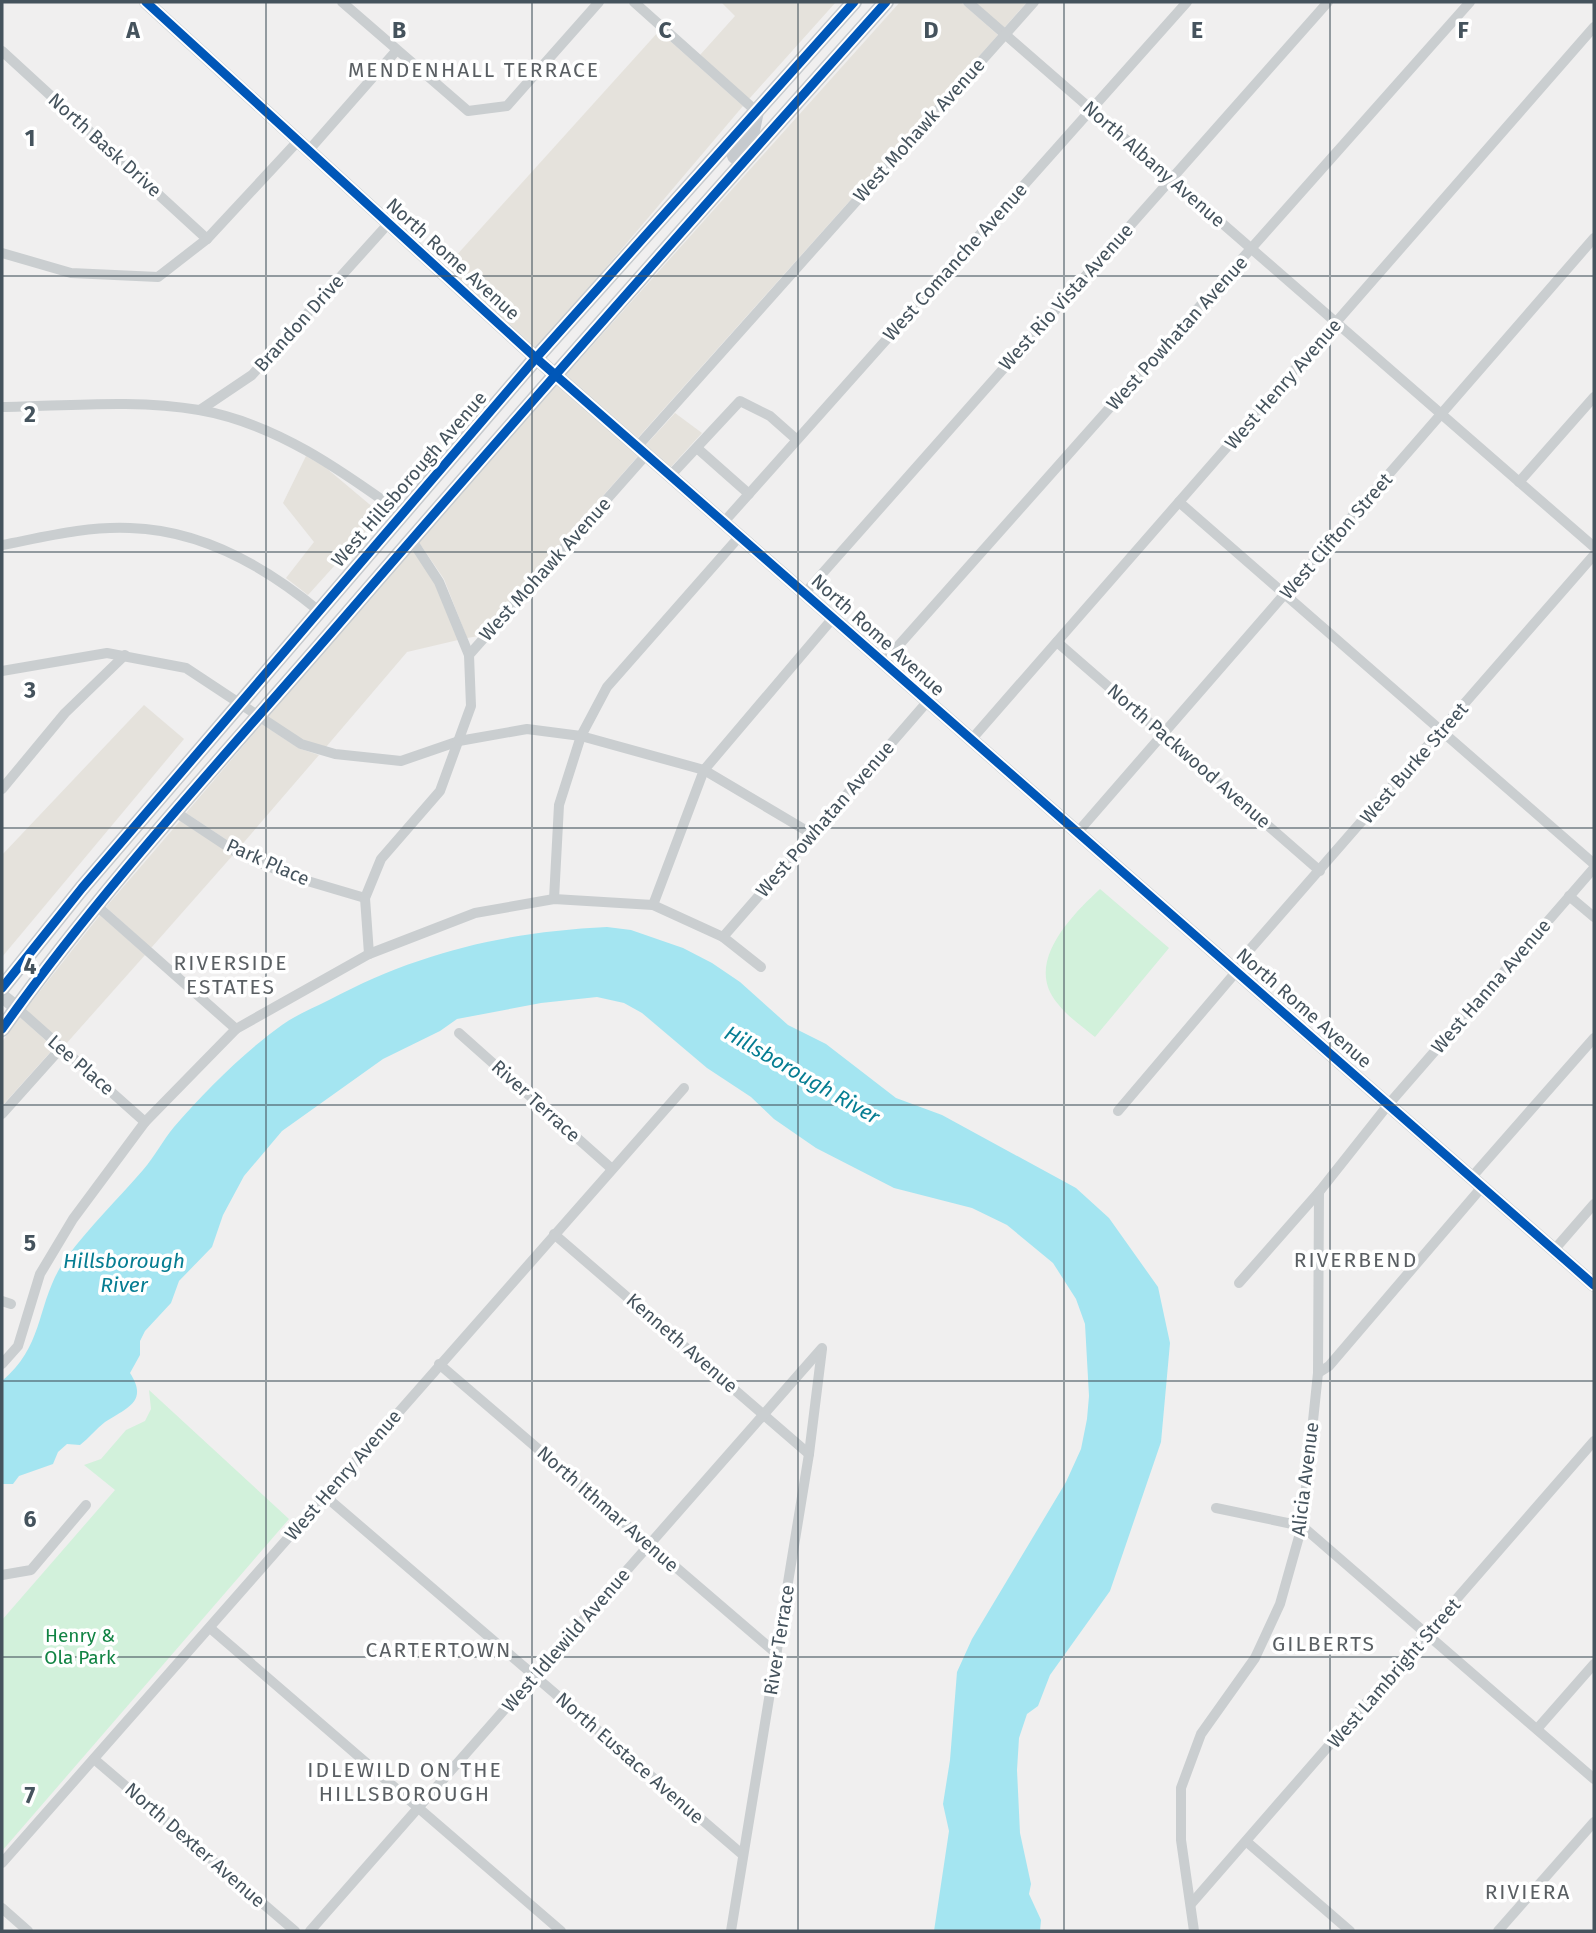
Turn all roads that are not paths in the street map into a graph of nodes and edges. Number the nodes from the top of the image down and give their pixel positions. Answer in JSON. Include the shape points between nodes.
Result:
{"nodes":[{"id":1,"x":146,"y":2,"type":"edge"},
{"id":2,"x":342,"y":2,"type":"edge"},
{"id":3,"x":599,"y":2,"type":"edge"},
{"id":4,"x":634,"y":2,"type":"edge"},
{"id":5,"x":853,"y":2,"type":"edge"},
{"id":6,"x":874,"y":2,"type":"edge"},
{"id":7,"x":886,"y":2,"type":"edge"},
{"id":8,"x":968,"y":2,"type":"edge"},
{"id":9,"x":1034,"y":2,"type":"edge"},
{"id":10,"x":1187,"y":2,"type":"edge"},
{"id":11,"x":1328,"y":2,"type":"edge"},
{"id":12,"x":1470,"y":2,"type":"edge"},
{"id":13,"x":1594,"y":27,"type":"edge"},
{"id":14,"x":860,"y":31,"type":"junction"},
{"id":15,"x":1005,"y":34,"type":"junction"},
{"id":16,"x":2,"y":51,"type":"edge"},
{"id":17,"x":396,"y":51,"type":"junction"},
{"id":18,"x":1091,"y":110,"type":"junction"},
{"id":19,"x":756,"y":111,"type":"junction"},
{"id":20,"x":303,"y":146,"type":"junction"},
{"id":21,"x":1171,"y":179,"type":"junction"},
{"id":22,"x":700,"y":210,"type":"junction"},
{"id":23,"x":388,"y":224,"type":"junction"},
{"id":24,"x":1594,"y":238,"type":"edge"},
{"id":25,"x":207,"y":239,"type":"junction"},
{"id":26,"x":1251,"y":249,"type":"junction"},
{"id":27,"x":2,"y":253,"type":"edge"},
{"id":28,"x":1337,"y":323,"type":"junction"},
{"id":29,"x":536,"y":358,"type":"junction"},
{"id":30,"x":554,"y":374,"type":"junction"},
{"id":31,"x":1594,"y":397,"type":"edge"},
{"id":32,"x":2,"y":407,"type":"edge"},
{"id":33,"x":200,"y":410,"type":"junction"},
{"id":34,"x":1441,"y":414,"type":"junction"},
{"id":35,"x":796,"y":439,"type":"junction"},
{"id":36,"x":696,"y":447,"type":"junction"},
{"id":37,"x":642,"y":451,"type":"junction"},
{"id":38,"x":453,"y":454,"type":"junction"},
{"id":39,"x":670,"y":476,"type":"junction"},
{"id":40,"x":1519,"y":482,"type":"junction"},
{"id":41,"x":749,"y":494,"type":"junction"},
{"id":42,"x":1179,"y":502,"type":"junction"},
{"id":43,"x":402,"y":514,"type":"junction"},
{"id":44,"x":723,"y":523,"type":"junction"},
{"id":45,"x":739,"y":537,"type":"junction"},
{"id":46,"x":411,"y":539,"type":"junction"},
{"id":47,"x":2,"y":545,"type":"edge"},
{"id":48,"x":1594,"y":547,"type":"edge"},
{"id":49,"x":1594,"y":555,"type":"edge"},
{"id":50,"x":805,"y":593,"type":"junction"},
{"id":51,"x":1286,"y":594,"type":"junction"},
{"id":52,"x":319,"y":611,"type":"junction"},
{"id":53,"x":833,"y":618,"type":"junction"},
{"id":54,"x":339,"y":624,"type":"junction"},
{"id":55,"x":1056,"y":642,"type":"junction"},
{"id":56,"x":125,"y":655,"type":"junction"},
{"id":57,"x":469,"y":655,"type":"junction"},
{"id":58,"x":883,"y":663,"type":"junction"},
{"id":59,"x":2,"y":671,"type":"edge"},
{"id":60,"x":240,"y":702,"type":"junction"},
{"id":61,"x":927,"y":702,"type":"junction"},
{"id":62,"x":259,"y":716,"type":"junction"},
{"id":63,"x":1443,"y":731,"type":"junction"},
{"id":64,"x":1164,"y":733,"type":"junction"},
{"id":65,"x":581,"y":736,"type":"junction"},
{"id":66,"x":971,"y":740,"type":"junction"},
{"id":67,"x":459,"y":741,"type":"junction"},
{"id":68,"x":704,"y":770,"type":"junction"},
{"id":69,"x":2,"y":789,"type":"edge"},
{"id":70,"x":177,"y":813,"type":"junction"},
{"id":71,"x":1077,"y":833,"type":"junction"},
{"id":72,"x":812,"y":834,"type":"junction"},
{"id":73,"x":1594,"y":866,"type":"edge"},
{"id":74,"x":1320,"y":871,"type":"junction"},
{"id":75,"x":1569,"y":896,"type":"junction"},
{"id":76,"x":365,"y":898,"type":"junction"},
{"id":77,"x":554,"y":899,"type":"junction"},
{"id":78,"x":653,"y":905,"type":"junction"},
{"id":79,"x":97,"y":906,"type":"junction"},
{"id":80,"x":1594,"y":917,"type":"edge"},
{"id":81,"x":723,"y":937,"type":"junction"},
{"id":82,"x":369,"y":954,"type":"junction"},
{"id":83,"x":761,"y":967,"type":"dead end"},
{"id":84,"x":1236,"y":972,"type":"junction"},
{"id":85,"x":2,"y":988,"type":"edge"},
{"id":86,"x":2,"y":996,"type":"edge"},
{"id":87,"x":17,"y":1009,"type":"junction"},
{"id":88,"x":236,"y":1028,"type":"junction"},
{"id":89,"x":2,"y":1029,"type":"edge"},
{"id":90,"x":459,"y":1033,"type":"dead end"},
{"id":91,"x":1594,"y":1038,"type":"edge"},
{"id":92,"x":61,"y":1048,"type":"junction"},
{"id":93,"x":684,"y":1088,"type":"dead end"},
{"id":94,"x":1388,"y":1105,"type":"junction"},
{"id":95,"x":1118,"y":1111,"type":"dead end"},
{"id":96,"x":2,"y":1114,"type":"edge"},
{"id":97,"x":145,"y":1122,"type":"junction"},
{"id":98,"x":612,"y":1169,"type":"junction"},
{"id":99,"x":1477,"y":1182,"type":"junction"},
{"id":100,"x":1319,"y":1192,"type":"junction"},
{"id":101,"x":1594,"y":1204,"type":"edge"},
{"id":102,"x":554,"y":1234,"type":"junction"},
{"id":103,"x":1554,"y":1250,"type":"junction"},
{"id":104,"x":1239,"y":1283,"type":"dead end"},
{"id":105,"x":1594,"y":1285,"type":"edge"},
{"id":106,"x":822,"y":1348,"type":"joint"},
{"id":107,"x":2,"y":1364,"type":"edge"},
{"id":108,"x":439,"y":1364,"type":"junction"},
{"id":109,"x":1318,"y":1373,"type":"junction"},
{"id":110,"x":764,"y":1414,"type":"junction"},
{"id":111,"x":1594,"y":1441,"type":"edge"},
{"id":112,"x":809,"y":1454,"type":"junction"},
{"id":113,"x":325,"y":1496,"type":"junction"},
{"id":114,"x":86,"y":1505,"type":"dead end"},
{"id":115,"x":1216,"y":1508,"type":"dead end"},
{"id":116,"x":1302,"y":1526,"type":"junction"},
{"id":117,"x":649,"y":1545,"type":"junction"},
{"id":118,"x":2,"y":1575,"type":"edge"},
{"id":119,"x":210,"y":1628,"type":"junction"},
{"id":120,"x":1429,"y":1634,"type":"junction"},
{"id":121,"x":777,"y":1654,"type":"junction"},
{"id":122,"x":1594,"y":1664,"type":"edge"},
{"id":123,"x":535,"y":1676,"type":"junction"},
{"id":124,"x":1537,"y":1729,"type":"junction"},
{"id":125,"x":94,"y":1759,"type":"junction"},
{"id":126,"x":1594,"y":1779,"type":"edge"},
{"id":127,"x":419,"y":1807,"type":"junction"},
{"id":128,"x":1594,"y":1822,"type":"edge"},
{"id":129,"x":1247,"y":1842,"type":"junction"},
{"id":130,"x":743,"y":1855,"type":"junction"},
{"id":131,"x":2,"y":1863,"type":"edge"},
{"id":132,"x":1191,"y":1904,"type":"junction"},
{"id":133,"x":2,"y":1908,"type":"edge"},
{"id":134,"x":28,"y":1931,"type":"edge"},
{"id":135,"x":295,"y":1931,"type":"edge"},
{"id":136,"x":310,"y":1931,"type":"edge"},
{"id":137,"x":561,"y":1931,"type":"edge"},
{"id":138,"x":730,"y":1931,"type":"edge"},
{"id":139,"x":1194,"y":1931,"type":"edge"},
{"id":140,"x":1350,"y":1931,"type":"edge"},
{"id":141,"x":1498,"y":1931,"type":"edge"}],
"edges":[{"from":1,"to":20,"type":"street","name":"North Rome Avenue"},
{"from":2,"to":17,"type":"street"},
{"from":3,"to":17,"type":"street","via":[[507,106],[468,111]]},
{"from":4,"to":19,"type":"street"},
{"from":5,"to":19,"type":"main road","name":"West Hillsborough Avenue"},
{"from":6,"to":14,"type":"main road","via":[[858,24]]},
{"from":7,"to":14,"type":"main road"},
{"from":8,"to":15,"type":"street","name":"North Albany Avenue"},
{"from":9,"to":15,"type":"street","name":"West Mohawk Avenue"},
{"from":10,"to":18,"type":"street","name":"West Comanche Avenue"},
{"from":11,"to":21,"type":"street","name":"West Rio Vista Avenue"},
{"from":12,"to":26,"type":"street","name":"West Powhatan Avenue"},
{"from":13,"to":28,"type":"street","name":"West Henry Avenue"},
{"from":14,"to":22,"type":"main road"},
{"from":15,"to":18,"type":"street","name":"North Albany Avenue"},
{"from":15,"to":37,"type":"street","name":"West Mohawk Avenue"},
{"from":16,"to":25,"type":"street","name":"North Bask Drive"},
{"from":17,"to":20,"type":"street"},
{"from":18,"to":21,"type":"street","name":"North Albany Avenue"},
{"from":18,"to":35,"type":"street","name":"West Comanche Avenue"},
{"from":19,"to":22,"type":"main road","via":[[751,135],[713,180]]},
{"from":19,"to":29,"type":"main road","name":"West Hillsborough Avenue"},
{"from":20,"to":23,"type":"street","name":"North Rome Avenue"},
{"from":20,"to":25,"type":"street"},
{"from":21,"to":26,"type":"street","name":"North Albany Avenue"},
{"from":21,"to":50,"type":"street","name":"West Rio Vista Avenue"},
{"from":22,"to":30,"type":"main road"},
{"from":23,"to":29,"type":"street","name":"North Rome Avenue"},
{"from":23,"to":33,"type":"street","name":"Brandon Drive","via":[[252,374]]},
{"from":24,"to":34,"type":"street","name":"West Clifton Street"},
{"from":25,"to":27,"type":"street","via":[[158,276],[71,273]]},
{"from":26,"to":28,"type":"street","name":"North Albany Avenue"},
{"from":26,"to":58,"type":"street","name":"West Powhatan Avenue"},
{"from":28,"to":34,"type":"street","name":"North Albany Avenue"},
{"from":28,"to":42,"type":"street","name":"West Henry Avenue"},
{"from":29,"to":30,"type":"street","name":"North Rome Avenue"},
{"from":29,"to":38,"type":"main road","name":"West Hillsborough Avenue"},
{"from":30,"to":37,"type":"street","name":"North Rome Avenue"},
{"from":30,"to":46,"type":"main road"},
{"from":31,"to":40,"type":"street"},
{"from":32,"to":33,"type":"street","via":[[120,404]]},
{"from":33,"to":43,"type":"street","via":[[296,444]]},
{"from":34,"to":40,"type":"street","name":"North Albany Avenue"},
{"from":34,"to":51,"type":"street","name":"West Clifton Street"},
{"from":35,"to":36,"type":"street","via":[[770,416],[740,401]]},
{"from":35,"to":41,"type":"street","name":"West Comanche Avenue"},
{"from":36,"to":39,"type":"street"},
{"from":36,"to":41,"type":"street"},
{"from":37,"to":39,"type":"street","name":"North Rome Avenue"},
{"from":37,"to":57,"type":"street","name":"West Mohawk Avenue"},
{"from":38,"to":43,"type":"main road","name":"West Hillsborough Avenue"},
{"from":38,"to":46,"type":"main road","via":[[440,490],[414,521]]},
{"from":39,"to":44,"type":"street","name":"North Rome Avenue"},
{"from":40,"to":48,"type":"street","name":"North Albany Avenue"},
{"from":41,"to":44,"type":"street","name":"West Comanche Avenue"},
{"from":42,"to":51,"type":"street"},
{"from":42,"to":55,"type":"street","name":"West Henry Avenue"},
{"from":43,"to":52,"type":"main road","name":"West Hillsborough Avenue"},
{"from":43,"to":54,"type":"main road","via":[[395,542],[343,604]]},
{"from":44,"to":45,"type":"street","name":"North Rome Avenue"},
{"from":45,"to":50,"type":"street","name":"North Rome Avenue"},
{"from":45,"to":65,"type":"street","via":[[607,687]]},
{"from":46,"to":54,"type":"main road"},
{"from":46,"to":57,"type":"street","via":[[439,582]]},
{"from":47,"to":52,"type":"street","via":[[102,529],[165,531],[207,542],[260,566]]},
{"from":49,"to":63,"type":"street","name":"West Burke Street"},
{"from":50,"to":53,"type":"street","name":"North Rome Avenue"},
{"from":51,"to":63,"type":"street"},
{"from":51,"to":64,"type":"street","name":"West Clifton Street"},
{"from":52,"to":60,"type":"main road","name":"West Hillsborough Avenue"},
{"from":53,"to":58,"type":"street","name":"North Rome Avenue"},
{"from":53,"to":68,"type":"street"},
{"from":54,"to":62,"type":"main road"},
{"from":55,"to":64,"type":"street","name":"North Packwood Avenue"},
{"from":55,"to":66,"type":"street","name":"West Henry Avenue"},
{"from":56,"to":59,"type":"street","via":[[107,653]]},
{"from":56,"to":60,"type":"street","via":[[186,668]]},
{"from":56,"to":69,"type":"street","via":[[65,713]]},
{"from":57,"to":67,"type":"street","name":"West Mohawk Avenue","via":[[471,706]]},
{"from":58,"to":61,"type":"street","name":"North Rome Avenue"},
{"from":60,"to":62,"type":"street"},
{"from":60,"to":85,"type":"main road","name":"West Hillsborough Avenue"},
{"from":61,"to":66,"type":"street","name":"North Rome Avenue"},
{"from":61,"to":72,"type":"street","name":"West Powhatan Avenue"},
{"from":62,"to":67,"type":"street","via":[[301,744],[335,754],[401,761]]},
{"from":62,"to":70,"type":"main road"},
{"from":63,"to":73,"type":"street"},
{"from":63,"to":74,"type":"street","name":"West Burke Street"},
{"from":64,"to":71,"type":"street","name":"West Clifton Street"},
{"from":64,"to":74,"type":"street","name":"North Packwood Avenue"},
{"from":65,"to":67,"type":"street","via":[[527,729]]},
{"from":65,"to":68,"type":"street"},
{"from":65,"to":77,"type":"street","via":[[559,805]]},
{"from":66,"to":71,"type":"street","name":"North Rome Avenue"},
{"from":67,"to":76,"type":"street","name":"West Mohawk Avenue","via":[[440,791],[381,859]]},
{"from":68,"to":72,"type":"street"},
{"from":68,"to":78,"type":"street"},
{"from":70,"to":76,"type":"street","name":"Park Place","via":[[239,853],[294,877]]},
{"from":70,"to":79,"type":"main road"},
{"from":71,"to":84,"type":"street","name":"North Rome Avenue"},
{"from":72,"to":81,"type":"street","name":"West Powhatan Avenue"},
{"from":73,"to":75,"type":"street","name":"West Hanna Avenue"},
{"from":74,"to":84,"type":"street","name":"West Burke Street","via":[[1238,963]]},
{"from":75,"to":80,"type":"street"},
{"from":75,"to":94,"type":"street","name":"West Hanna Avenue"},
{"from":76,"to":82,"type":"street","name":"West Mohawk Avenue"},
{"from":77,"to":78,"type":"street"},
{"from":77,"to":82,"type":"street","via":[[475,913]]},
{"from":78,"to":81,"type":"street"},
{"from":79,"to":87,"type":"main road"},
{"from":79,"to":88,"type":"street"},
{"from":81,"to":83,"type":"street"},
{"from":82,"to":88,"type":"street"},
{"from":84,"to":94,"type":"street","name":"North Rome Avenue"},
{"from":84,"to":95,"type":"street","name":"West Burke Street"},
{"from":86,"to":87,"type":"street"},
{"from":87,"to":89,"type":"main road"},
{"from":87,"to":92,"type":"street","name":"Lee Place"},
{"from":88,"to":97,"type":"street"},
{"from":90,"to":98,"type":"street","name":"River Terrace"},
{"from":91,"to":99,"type":"street"},
{"from":92,"to":96,"type":"street"},
{"from":92,"to":97,"type":"street","name":"Lee Place"},
{"from":93,"to":98,"type":"street","name":"West Henry Avenue"},
{"from":94,"to":99,"type":"street","name":"North Rome Avenue"},
{"from":94,"to":100,"type":"street"},
{"from":97,"to":107,"type":"street","via":[[73,1220],[40,1274],[18,1346]]},
{"from":98,"to":102,"type":"street","name":"West Henry Avenue"},
{"from":99,"to":103,"type":"street","name":"North Rome Avenue"},
{"from":99,"to":109,"type":"street","via":[[1329,1366]]},
{"from":100,"to":104,"type":"street"},
{"from":100,"to":109,"type":"street","name":"Alicia Avenue"},
{"from":101,"to":103,"type":"street"},
{"from":102,"to":108,"type":"street","name":"West Henry Avenue"},
{"from":102,"to":110,"type":"street","name":"Kenneth Avenue"},
{"from":103,"to":105,"type":"street","name":"North Rome Avenue"},
{"from":106,"to":110,"type":"street","name":"West Idlewild Avenue"},
{"from":106,"to":112,"type":"street","name":"River Terrace"},
{"from":108,"to":113,"type":"street","name":"West Henry Avenue"},
{"from":108,"to":117,"type":"street","name":"North Ithmar Avenue"},
{"from":109,"to":116,"type":"street","name":"Alicia Avenue"},
{"from":110,"to":112,"type":"street","name":"Kenneth Avenue"},
{"from":110,"to":117,"type":"street","name":"West Idlewild Avenue"},
{"from":111,"to":120,"type":"street","name":"West Lambright Street"},
{"from":112,"to":121,"type":"street","name":"River Terrace"},
{"from":113,"to":119,"type":"street","name":"West Henry Avenue"},
{"from":113,"to":123,"type":"street","name":"North Eustace Avenue"},
{"from":114,"to":118,"type":"street","via":[[31,1570]]},
{"from":115,"to":116,"type":"street"},
{"from":116,"to":120,"type":"street"},
{"from":116,"to":132,"type":"street","name":"Alicia Avenue","via":[[1280,1604],[1255,1658],[1201,1734],[1186,1769],[1181,1788],[1181,1840]]},
{"from":117,"to":121,"type":"street","name":"North Ithmar Avenue"},
{"from":117,"to":123,"type":"street","name":"West Idlewild Avenue"},
{"from":119,"to":125,"type":"street","name":"West Henry Avenue"},
{"from":119,"to":127,"type":"street"},
{"from":120,"to":124,"type":"street"},
{"from":120,"to":129,"type":"street","name":"West Lambright Street"},
{"from":121,"to":130,"type":"street","name":"River Terrace"},
{"from":122,"to":124,"type":"street"},
{"from":123,"to":127,"type":"street","name":"West Idlewild Avenue"},
{"from":123,"to":130,"type":"street","name":"North Eustace Avenue"},
{"from":124,"to":126,"type":"street"},
{"from":125,"to":131,"type":"street","name":"West Henry Avenue"},
{"from":125,"to":135,"type":"street","name":"North Dexter Avenue"},
{"from":127,"to":136,"type":"street","name":"West Idlewild Avenue"},
{"from":127,"to":137,"type":"street"},
{"from":128,"to":141,"type":"street"},
{"from":129,"to":132,"type":"street","name":"West Lambright Street"},
{"from":129,"to":140,"type":"street"},
{"from":130,"to":138,"type":"street","name":"River Terrace"},
{"from":132,"to":139,"type":"street","name":"Alicia Avenue"},
{"from":133,"to":134,"type":"street"}]}
